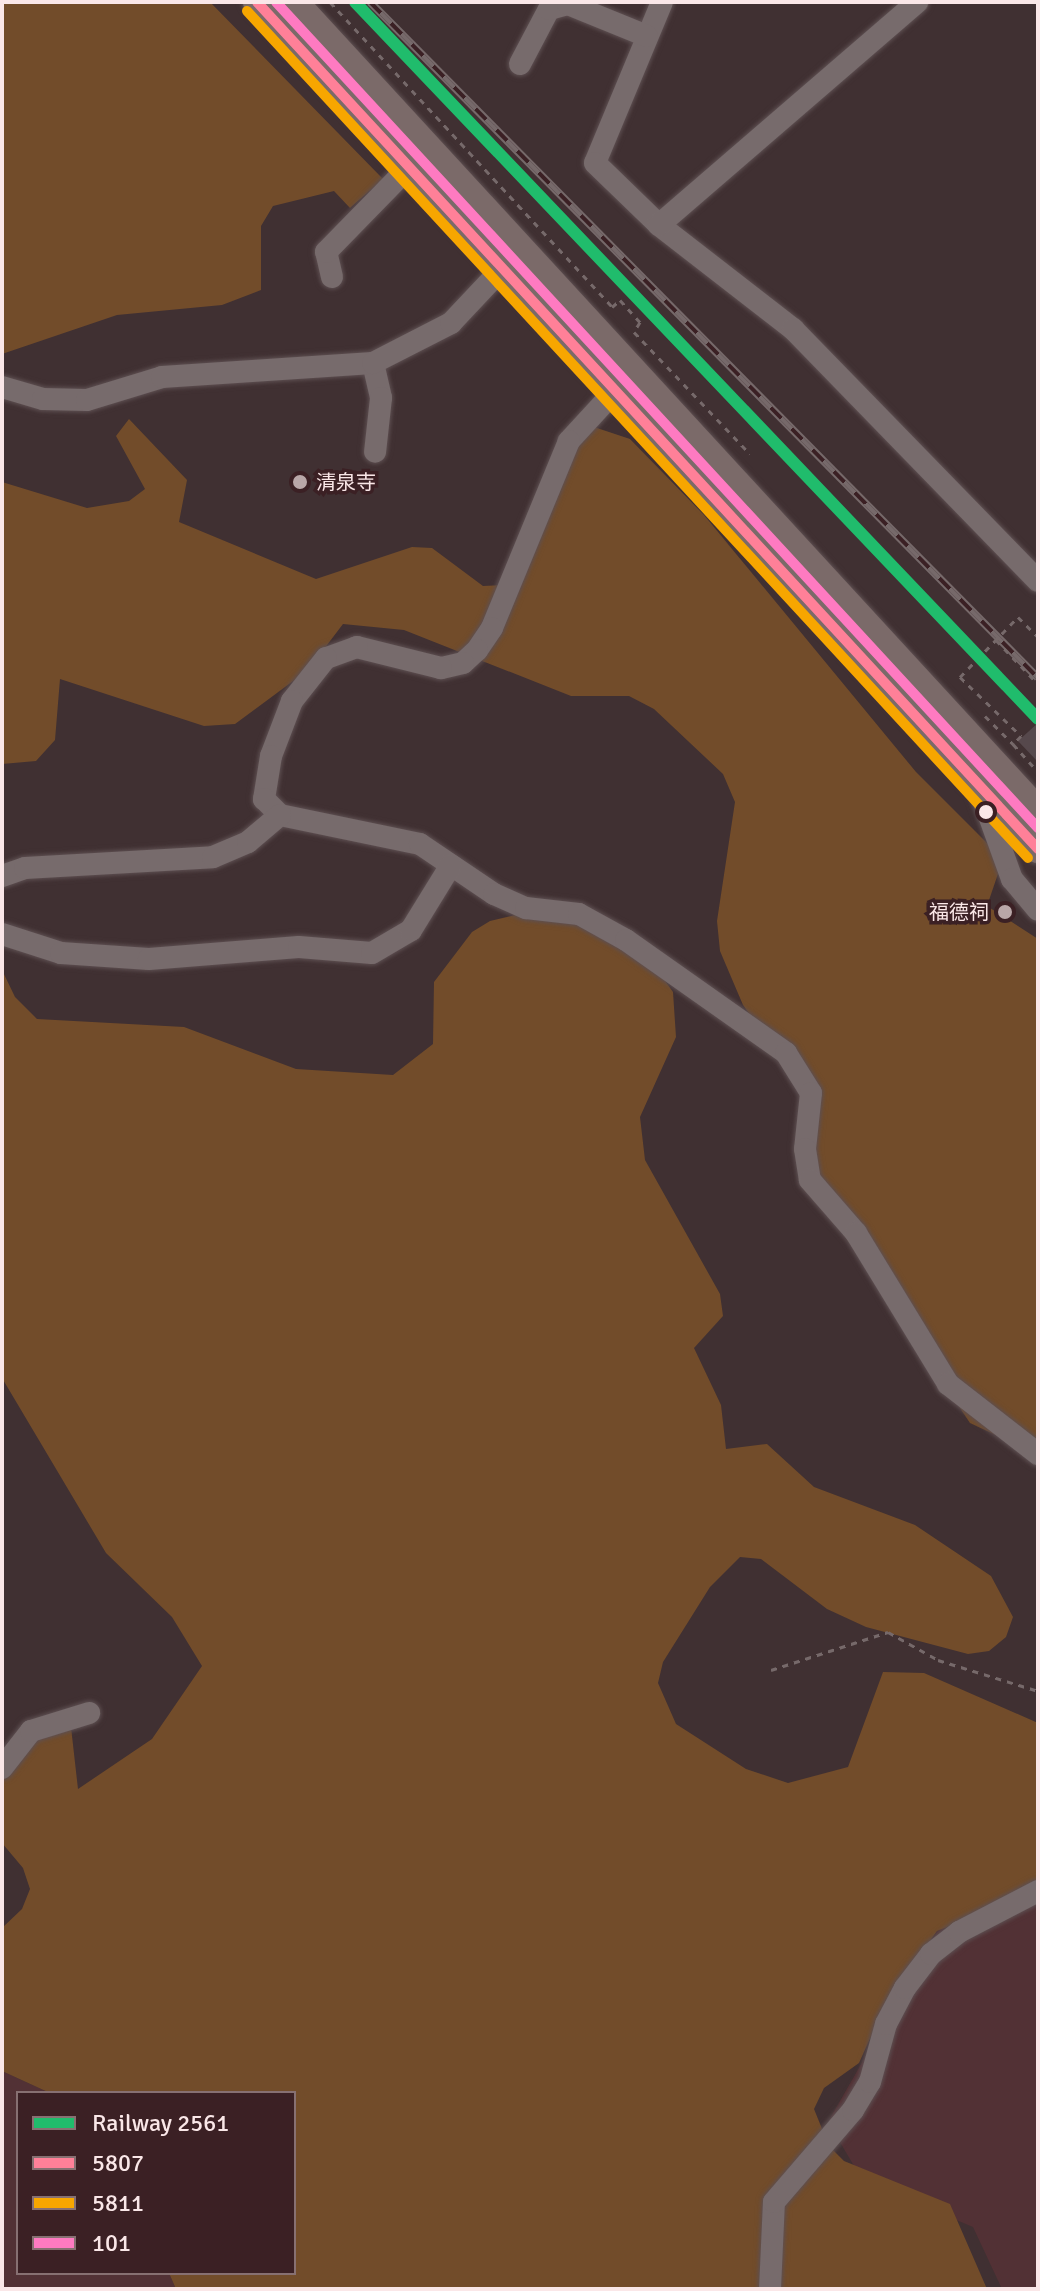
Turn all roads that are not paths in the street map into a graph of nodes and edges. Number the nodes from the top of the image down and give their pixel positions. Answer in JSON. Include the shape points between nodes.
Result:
{"nodes":[{"id":1,"x":257,"y":2,"type":"edge"},
{"id":2,"x":294,"y":2,"type":"edge"},
{"id":3,"x":662,"y":2,"type":"edge"},
{"id":4,"x":917,"y":2,"type":"edge"},
{"id":5,"x":647,"y":36,"type":"junction"},
{"id":6,"x":520,"y":64,"type":"dead end"},
{"id":7,"x":409,"y":167,"type":"junction"},
{"id":8,"x":659,"y":225,"type":"junction"},
{"id":9,"x":510,"y":261,"type":"junction"},
{"id":10,"x":332,"y":277,"type":"dead end"},
{"id":11,"x":373,"y":363,"type":"junction"},
{"id":12,"x":2,"y":387,"type":"edge"},
{"id":13,"x":614,"y":392,"type":"junction"},
{"id":14,"x":87,"y":400,"type":"junction"},
{"id":15,"x":53,"y":417,"type":"dead end"},
{"id":16,"x":375,"y":452,"type":"dead end"},
{"id":17,"x":1038,"y":581,"type":"edge"},
{"id":18,"x":977,"y":783,"type":"junction"},
{"id":19,"x":1038,"y":811,"type":"edge"},
{"id":20,"x":280,"y":815,"type":"junction"},
{"id":21,"x":1036,"y":843,"type":"edge"},
{"id":22,"x":451,"y":865,"type":"junction"},
{"id":23,"x":2,"y":876,"type":"edge"},
{"id":24,"x":1038,"y":910,"type":"edge"},
{"id":25,"x":2,"y":934,"type":"edge"},
{"id":26,"x":1038,"y":1454,"type":"edge"},
{"id":27,"x":89,"y":1713,"type":"dead end"},
{"id":28,"x":2,"y":1768,"type":"edge"},
{"id":29,"x":1038,"y":1891,"type":"edge"},
{"id":30,"x":770,"y":2289,"type":"edge"}],
"edges":[{"from":1,"to":7,"type":"main road"},
{"from":2,"to":9,"type":"main road"},
{"from":3,"to":5,"type":"street"},
{"from":4,"to":8,"type":"street"},
{"from":5,"to":6,"type":"street","via":[[568,4],[549,9]]},
{"from":5,"to":8,"type":"street","via":[[595,163]]},
{"from":7,"to":9,"type":"main road"},
{"from":7,"to":10,"type":"street","via":[[326,252]]},
{"from":8,"to":17,"type":"street","via":[[793,329]]},
{"from":9,"to":11,"type":"street","via":[[451,323]]},
{"from":9,"to":13,"type":"main road"},
{"from":9,"to":19,"type":"main road"},
{"from":11,"to":14,"type":"street","via":[[162,377]]},
{"from":11,"to":16,"type":"street","via":[[381,398]]},
{"from":12,"to":14,"type":"street","via":[[43,399]]},
{"from":13,"to":18,"type":"main road"},
{"from":13,"to":20,"type":"street","via":[[569,441],[492,628],[477,650],[463,663],[441,668],[357,647],[326,658],[292,701],[271,756],[264,799]]},
{"from":14,"to":15,"type":"street"},
{"from":18,"to":21,"type":"main road"},
{"from":18,"to":24,"type":"street","via":[[1012,879]]},
{"from":20,"to":22,"type":"street","via":[[420,844]]},
{"from":20,"to":23,"type":"street","via":[[248,842],[213,857],[25,868]]},
{"from":22,"to":25,"type":"street","via":[[411,930],[372,953],[299,947],[149,959],[61,953]]},
{"from":22,"to":26,"type":"street","via":[[526,908],[579,914],[626,940],[786,1053],[811,1093],[805,1149],[810,1180],[856,1233],[948,1384]]},
{"from":27,"to":28,"type":"street","via":[[31,1731]]},
{"from":29,"to":30,"type":"street","via":[[959,1932],[931,1954],[905,1988],[886,2024],[864,2092],[774,2202]]}]}
